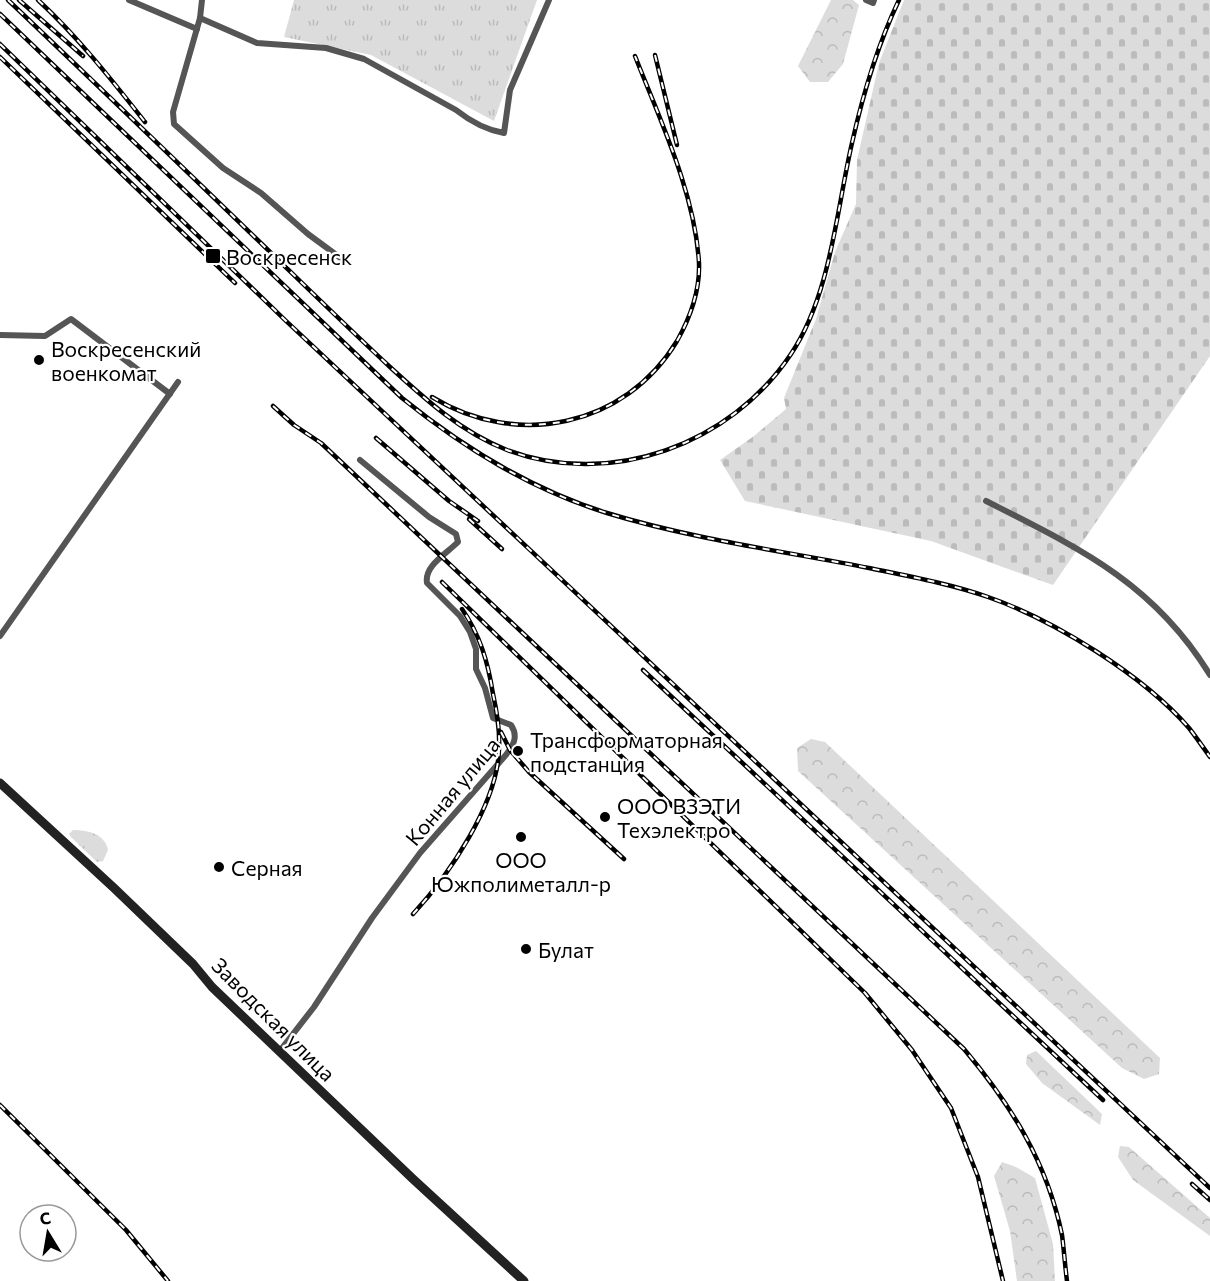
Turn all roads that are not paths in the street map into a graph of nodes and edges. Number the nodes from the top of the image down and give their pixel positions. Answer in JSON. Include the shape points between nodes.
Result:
{"nodes":[{"id":1,"x":129,"y":0,"type":"edge"},
{"id":2,"x":202,"y":0,"type":"edge"},
{"id":3,"x":549,"y":0,"type":"edge"},
{"id":4,"x":200,"y":18,"type":"junction"},
{"id":5,"x":197,"y":29,"type":"junction"},
{"id":6,"x":342,"y":259,"type":"dead end"},
{"id":7,"x":0,"y":335,"type":"edge"},
{"id":8,"x":178,"y":382,"type":"dead end"},
{"id":9,"x":170,"y":394,"type":"junction"},
{"id":10,"x":360,"y":460,"type":"dead end"},
{"id":11,"x":986,"y":501,"type":"dead end"},
{"id":12,"x":0,"y":636,"type":"edge"},
{"id":13,"x":1210,"y":675,"type":"edge"},
{"id":14,"x":0,"y":783,"type":"edge"},
{"id":15,"x":279,"y":1052,"type":"junction"},
{"id":16,"x":524,"y":1281,"type":"edge"}],
"edges":[{"from":1,"to":5,"type":"street"},
{"from":2,"to":4,"type":"street"},
{"from":3,"to":4,"type":"street","via":[[510,90],[504,133],[468,120],[364,59],[326,48],[257,43]]},
{"from":4,"to":5,"type":"street"},
{"from":5,"to":6,"type":"street","via":[[172,121],[176,128]]},
{"from":7,"to":9,"type":"street","via":[[45,336],[71,319]]},
{"from":8,"to":9,"type":"street"},
{"from":9,"to":12,"type":"street"},
{"from":10,"to":15,"type":"street","name":"Конная улица","via":[[429,517],[456,534],[458,542],[430,567],[427,583],[466,623],[492,718],[511,725],[515,740],[420,853],[372,918],[315,1008]]},
{"from":11,"to":13,"type":"street","via":[[1062,539],[1114,571],[1161,610]]},
{"from":14,"to":15,"type":"street","name":"Заводская улица","via":[[137,910]]},
{"from":15,"to":16,"type":"street","name":"Заводская улица"}]}
